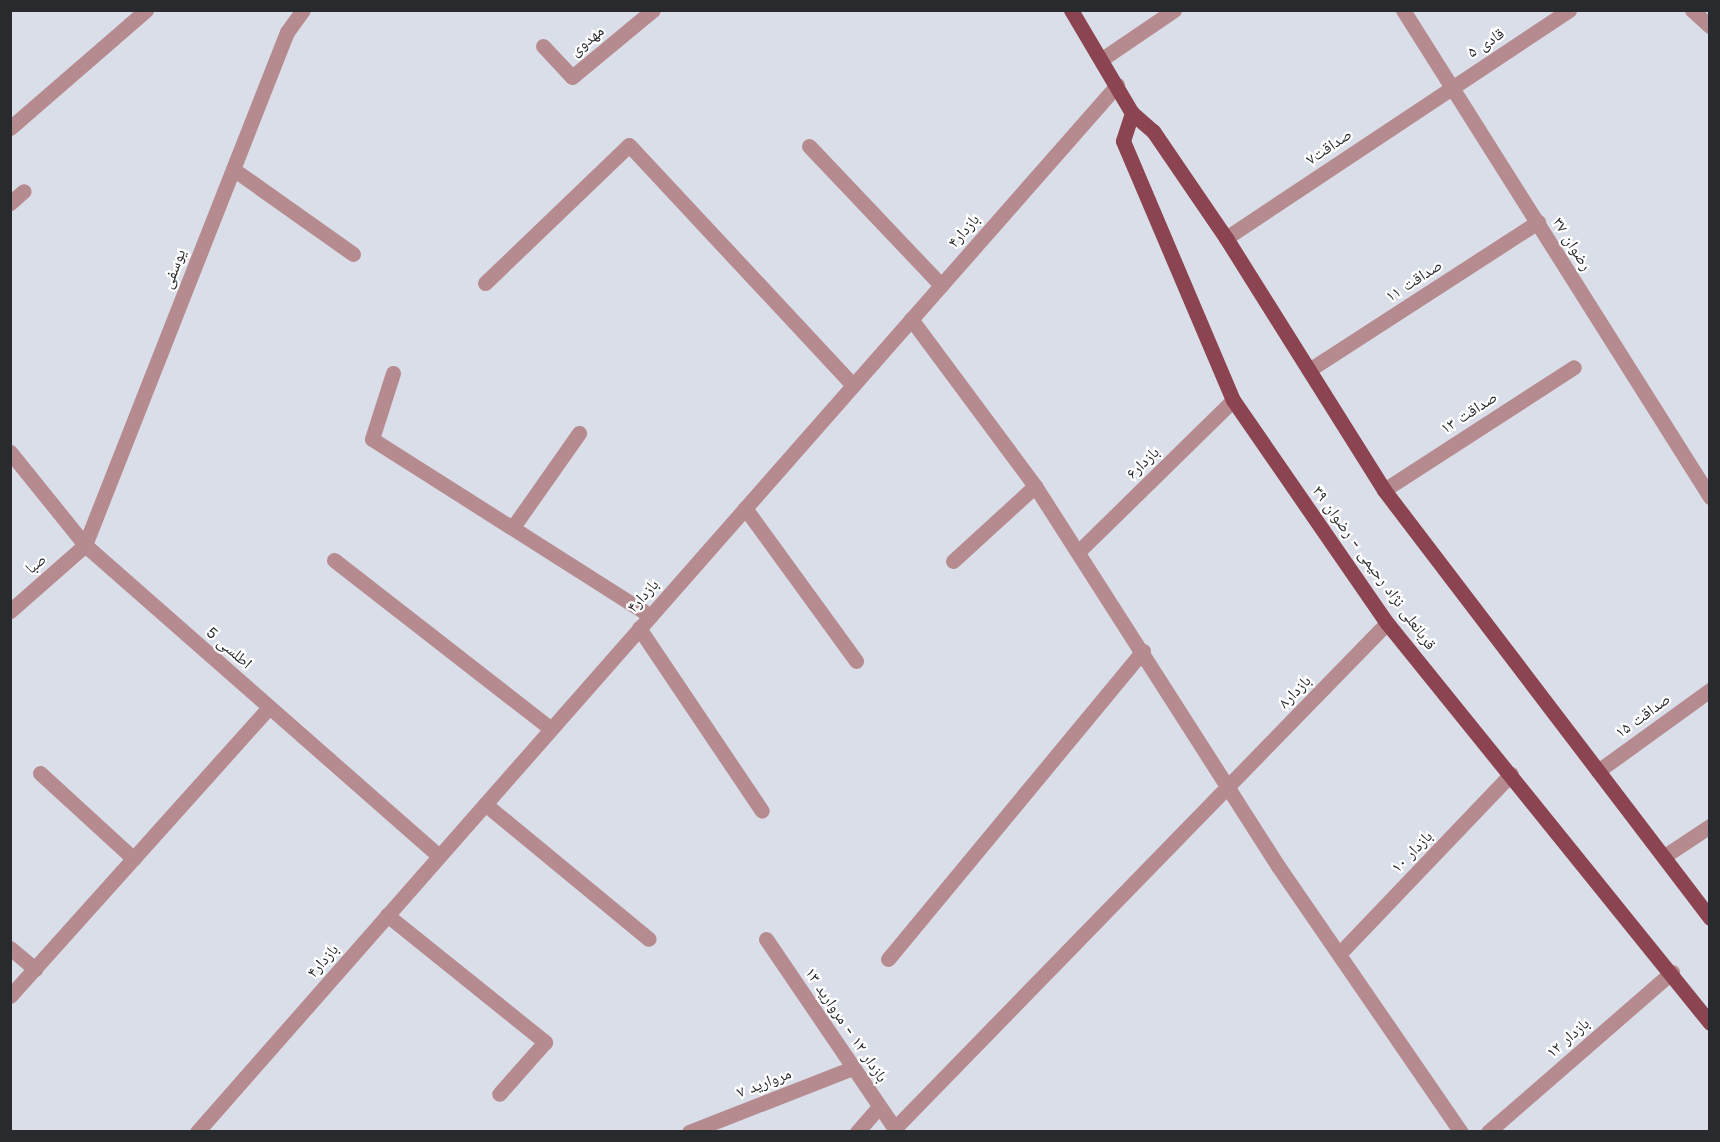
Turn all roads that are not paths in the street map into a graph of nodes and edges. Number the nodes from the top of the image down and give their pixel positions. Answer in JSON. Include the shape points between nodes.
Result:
{"nodes":[{"id":1,"x":146,"y":10,"type":"edge"},
{"id":2,"x":303,"y":10,"type":"edge"},
{"id":3,"x":653,"y":10,"type":"edge"},
{"id":4,"x":1071,"y":10,"type":"edge"},
{"id":5,"x":1174,"y":10,"type":"edge"},
{"id":6,"x":1403,"y":10,"type":"edge"},
{"id":7,"x":1569,"y":10,"type":"edge"},
{"id":8,"x":1692,"y":10,"type":"edge"},
{"id":9,"x":1710,"y":26,"type":"edge"},
{"id":10,"x":543,"y":46,"type":"dead end"},
{"id":11,"x":1102,"y":59,"type":"junction"},
{"id":12,"x":1117,"y":85,"type":"junction"},
{"id":13,"x":1452,"y":86,"type":"junction"},
{"id":14,"x":1132,"y":113,"type":"junction"},
{"id":15,"x":10,"y":128,"type":"edge"},
{"id":16,"x":809,"y":146,"type":"dead end"},
{"id":17,"x":233,"y":169,"type":"junction"},
{"id":18,"x":24,"y":191,"type":"dead end"},
{"id":19,"x":10,"y":203,"type":"edge"},
{"id":20,"x":1538,"y":222,"type":"junction"},
{"id":21,"x":1226,"y":238,"type":"junction"},
{"id":22,"x":353,"y":254,"type":"dead end"},
{"id":23,"x":485,"y":284,"type":"dead end"},
{"id":24,"x":941,"y":285,"type":"junction"},
{"id":25,"x":911,"y":320,"type":"junction"},
{"id":26,"x":1574,"y":367,"type":"dead end"},
{"id":27,"x":1309,"y":370,"type":"junction"},
{"id":28,"x":393,"y":373,"type":"dead end"},
{"id":29,"x":853,"y":385,"type":"junction"},
{"id":30,"x":1233,"y":400,"type":"junction"},
{"id":31,"x":579,"y":433,"type":"dead end"},
{"id":32,"x":10,"y":452,"type":"edge"},
{"id":33,"x":1035,"y":486,"type":"junction"},
{"id":34,"x":1384,"y":490,"type":"junction"},
{"id":35,"x":1710,"y":497,"type":"edge"},
{"id":36,"x":745,"y":508,"type":"junction"},
{"id":37,"x":513,"y":527,"type":"junction"},
{"id":38,"x":85,"y":545,"type":"junction"},
{"id":39,"x":1078,"y":552,"type":"junction"},
{"id":40,"x":334,"y":560,"type":"dead end"},
{"id":41,"x":953,"y":561,"type":"dead end"},
{"id":42,"x":10,"y":610,"type":"edge"},
{"id":43,"x":651,"y":616,"type":"junction"},
{"id":44,"x":1387,"y":622,"type":"junction"},
{"id":45,"x":639,"y":628,"type":"junction"},
{"id":46,"x":1143,"y":651,"type":"junction"},
{"id":47,"x":856,"y":662,"type":"dead end"},
{"id":48,"x":1710,"y":690,"type":"edge"},
{"id":49,"x":269,"y":707,"type":"junction"},
{"id":50,"x":551,"y":729,"type":"junction"},
{"id":51,"x":1598,"y":771,"type":"junction"},
{"id":52,"x":40,"y":773,"type":"dead end"},
{"id":53,"x":1511,"y":774,"type":"junction"},
{"id":54,"x":1228,"y":787,"type":"junction"},
{"id":55,"x":485,"y":804,"type":"junction"},
{"id":56,"x":762,"y":811,"type":"dead end"},
{"id":57,"x":1710,"y":826,"type":"edge"},
{"id":58,"x":1666,"y":855,"type":"junction"},
{"id":59,"x":439,"y":856,"type":"junction"},
{"id":60,"x":134,"y":859,"type":"junction"},
{"id":61,"x":387,"y":915,"type":"junction"},
{"id":62,"x":1710,"y":918,"type":"edge"},
{"id":63,"x":649,"y":939,"type":"dead end"},
{"id":64,"x":766,"y":939,"type":"dead end"},
{"id":65,"x":10,"y":948,"type":"edge"},
{"id":66,"x":1339,"y":954,"type":"junction"},
{"id":67,"x":888,"y":959,"type":"dead end"},
{"id":68,"x":35,"y":969,"type":"junction"},
{"id":69,"x":1672,"y":972,"type":"junction"},
{"id":70,"x":10,"y":996,"type":"edge"},
{"id":71,"x":1710,"y":1023,"type":"edge"},
{"id":72,"x":852,"y":1068,"type":"junction"},
{"id":73,"x":499,"y":1094,"type":"dead end"},
{"id":74,"x":879,"y":1107,"type":"junction"},
{"id":75,"x":896,"y":1130,"type":"edge"},
{"id":76,"x":197,"y":1131,"type":"edge"},
{"id":77,"x":689,"y":1131,"type":"edge"},
{"id":78,"x":857,"y":1131,"type":"edge"},
{"id":79,"x":1461,"y":1131,"type":"edge"},
{"id":80,"x":1488,"y":1131,"type":"edge"}],
"edges":[{"from":1,"to":15,"type":"street"},
{"from":2,"to":17,"type":"street","name":"یوسفی","via":[[286,32]]},
{"from":3,"to":10,"type":"street","name":"مهدوی","via":[[572,77]]},
{"from":4,"to":11,"type":"main road"},
{"from":5,"to":11,"type":"street"},
{"from":6,"to":13,"type":"street","name":"رضوان ۳۷"},
{"from":7,"to":13,"type":"street","name":"قادی ۵"},
{"from":8,"to":9,"type":"street"},
{"from":11,"to":12,"type":"main road"},
{"from":12,"to":14,"type":"main road"},
{"from":12,"to":24,"type":"street","name":"بازدار۴"},
{"from":13,"to":20,"type":"street","name":"رضوان ۳۷"},
{"from":13,"to":21,"type":"street","name":"صداقت۷"},
{"from":14,"to":21,"type":"main road","via":[[1154,131]]},
{"from":14,"to":30,"type":"main road","name":"قربانعلی نژاد رحیمی - رضوان ۳۹","via":[[1123,141]]},
{"from":16,"to":24,"type":"street"},
{"from":17,"to":22,"type":"street"},
{"from":17,"to":38,"type":"street","name":"یوسفی"},
{"from":18,"to":19,"type":"street"},
{"from":20,"to":27,"type":"street","name":"صداقت ۱۱"},
{"from":20,"to":35,"type":"street","name":"رضوان ۳۷"},
{"from":21,"to":27,"type":"main road"},
{"from":23,"to":29,"type":"street","via":[[629,145]]},
{"from":24,"to":25,"type":"street","name":"بازدار۴"},
{"from":25,"to":29,"type":"street","name":"بازدار۴"},
{"from":25,"to":33,"type":"street"},
{"from":26,"to":34,"type":"street","name":"صداقت ۱۳"},
{"from":27,"to":34,"type":"main road"},
{"from":28,"to":37,"type":"street","via":[[372,439]]},
{"from":29,"to":36,"type":"street","name":"بازدار۴"},
{"from":30,"to":39,"type":"street","name":"بازدار۶"},
{"from":30,"to":44,"type":"main road","name":"قربانعلی نژاد رحیمی - رضوان ۳۹"},
{"from":31,"to":37,"type":"street"},
{"from":32,"to":38,"type":"street","name":"اطلسی 5"},
{"from":33,"to":39,"type":"street"},
{"from":33,"to":41,"type":"street"},
{"from":34,"to":51,"type":"main road"},
{"from":36,"to":43,"type":"street","name":"بازدار۴"},
{"from":36,"to":47,"type":"street"},
{"from":37,"to":43,"type":"street"},
{"from":38,"to":42,"type":"street","name":"صبا"},
{"from":38,"to":49,"type":"street","name":"اطلسی 5"},
{"from":39,"to":46,"type":"street"},
{"from":40,"to":50,"type":"street"},
{"from":43,"to":45,"type":"street","name":"بازدار۴"},
{"from":44,"to":53,"type":"main road","name":"قربانعلی نژاد رحیمی - رضوان ۳۹"},
{"from":44,"to":54,"type":"street","name":"بازدار۸"},
{"from":45,"to":50,"type":"street","name":"بازدار۴"},
{"from":45,"to":56,"type":"street"},
{"from":46,"to":54,"type":"street"},
{"from":46,"to":67,"type":"street"},
{"from":48,"to":51,"type":"street","name":"صداقت ۱۵"},
{"from":49,"to":59,"type":"street","name":"اطلسی 5"},
{"from":49,"to":60,"type":"street"},
{"from":50,"to":55,"type":"street","name":"بازدار۴"},
{"from":51,"to":58,"type":"main road"},
{"from":52,"to":60,"type":"street"},
{"from":53,"to":66,"type":"street","name":"بازدار ۱۰"},
{"from":53,"to":69,"type":"main road","name":"قربانعلی نژاد رحیمی - رضوان ۳۹"},
{"from":54,"to":66,"type":"street"},
{"from":54,"to":75,"type":"street","name":"بازدار۸"},
{"from":55,"to":59,"type":"street","name":"بازدار۴"},
{"from":55,"to":63,"type":"street"},
{"from":57,"to":58,"type":"street"},
{"from":58,"to":62,"type":"main road"},
{"from":59,"to":61,"type":"street","name":"بازدار۴"},
{"from":60,"to":68,"type":"street"},
{"from":61,"to":73,"type":"street","via":[[545,1042]]},
{"from":61,"to":76,"type":"street","name":"بازدار۴"},
{"from":64,"to":72,"type":"street","name":"بازدار ۱۲ - مروارید ۱۳"},
{"from":65,"to":68,"type":"street"},
{"from":66,"to":79,"type":"street"},
{"from":68,"to":70,"type":"street"},
{"from":69,"to":71,"type":"main road","name":"قربانعلی نژاد رحیمی - رضوان ۳۹"},
{"from":69,"to":80,"type":"street","name":"بازدار ۱۲"},
{"from":72,"to":74,"type":"street","name":"بازدار ۱۲ - مروارید ۱۳"},
{"from":72,"to":77,"type":"street","name":"مروارید ۷"},
{"from":74,"to":75,"type":"street","name":"بازدار ۱۲ - مروارید ۱۳"},
{"from":74,"to":78,"type":"street"}]}
